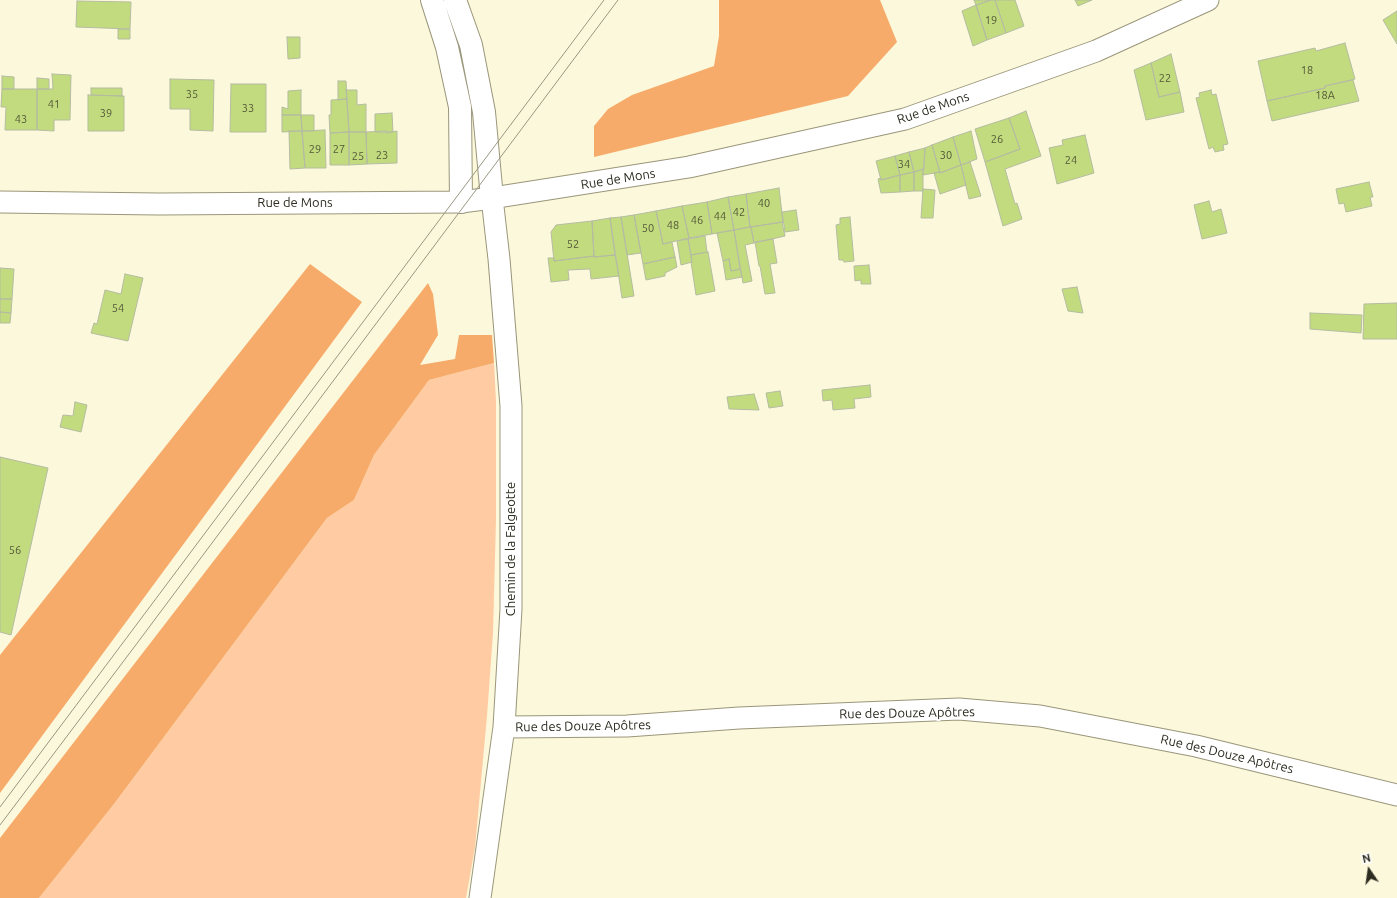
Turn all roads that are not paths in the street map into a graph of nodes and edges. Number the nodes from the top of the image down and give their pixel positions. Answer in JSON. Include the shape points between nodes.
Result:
{"nodes":[{"id":1,"x":432,"y":0,"type":"edge"},
{"id":2,"x":455,"y":0,"type":"edge"},
{"id":3,"x":1208,"y":0,"type":"edge"},
{"id":4,"x":492,"y":198,"type":"junction"},
{"id":5,"x":0,"y":202,"type":"edge"},
{"id":6,"x":461,"y":202,"type":"junction"},
{"id":7,"x":504,"y":727,"type":"junction"},
{"id":8,"x":1397,"y":795,"type":"edge"},
{"id":9,"x":480,"y":898,"type":"edge"}],
"edges":[{"from":1,"to":6,"type":"highway","via":[[447,46],[460,107]]},
{"from":2,"to":4,"type":"highway","via":[[471,45],[484,112]]},
{"from":3,"to":4,"type":"street","name":"Rue de Mons","via":[[1096,51],[906,119],[689,167]]},
{"from":4,"to":6,"type":"street","name":"Rue de Mons"},
{"from":4,"to":7,"type":"street","name":"Chemin de la Falgeotte","via":[[511,406],[511,609]]},
{"from":5,"to":6,"type":"street","name":"Rue de Mons"},
{"from":7,"to":8,"type":"street","name":"Rue des Douze Apôtres","via":[[627,726],[739,718],[974,710],[1040,716],[1188,744]]},
{"from":7,"to":9,"type":"street","name":"Chemin de la Falgeotte"}]}
